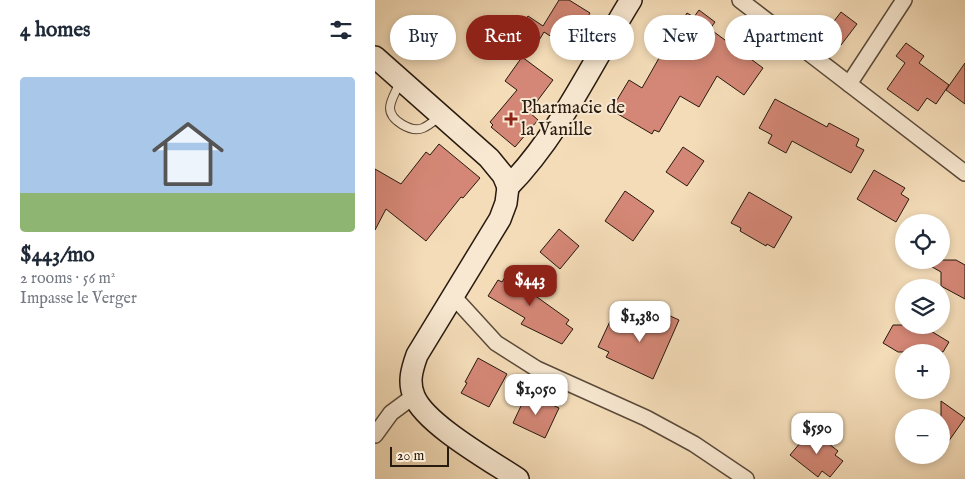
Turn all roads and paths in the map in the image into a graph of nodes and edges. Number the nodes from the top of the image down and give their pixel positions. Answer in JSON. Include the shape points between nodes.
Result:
{"nodes":[{"id":1,"x":739,"y":0,"type":"edge"},
{"id":2,"x":904,"y":0,"type":"edge"},
{"id":3,"x":629,"y":1,"type":"edge"},
{"id":4,"x":375,"y":57,"type":"edge"},
{"id":5,"x":401,"y":80,"type":"junction"},
{"id":6,"x":849,"y":84,"type":"junction"},
{"id":7,"x":441,"y":115,"type":"junction"},
{"id":8,"x":965,"y":173,"type":"edge"},
{"id":9,"x":508,"y":187,"type":"junction"},
{"id":10,"x":453,"y":296,"type":"junction"},
{"id":11,"x":414,"y":396,"type":"junction"},
{"id":12,"x":375,"y":435,"type":"edge"},
{"id":13,"x":518,"y":479,"type":"edge"},
{"id":14,"x":746,"y":479,"type":"edge"}],
"edges":[{"from":1,"to":6,"type":"street"},
{"from":2,"to":6,"type":"street"},
{"from":3,"to":9,"type":"main road","via":[[549,139]]},
{"from":4,"to":5,"type":"main road"},
{"from":5,"to":7,"type":"main road"},
{"from":5,"to":7,"type":"lane","via":[[390,104],[393,117],[415,130]]},
{"from":6,"to":8,"type":"street"},
{"from":7,"to":9,"type":"main road","via":[[489,158]]},
{"from":9,"to":10,"type":"main road","via":[[499,219]]},
{"from":10,"to":11,"type":"main road","via":[[417,355],[410,374]]},
{"from":10,"to":14,"type":"street","via":[[496,343],[537,369],[646,418],[694,444]]},
{"from":11,"to":12,"type":"street","via":[[391,413]]},
{"from":11,"to":13,"type":"main road","via":[[425,414]]}]}
